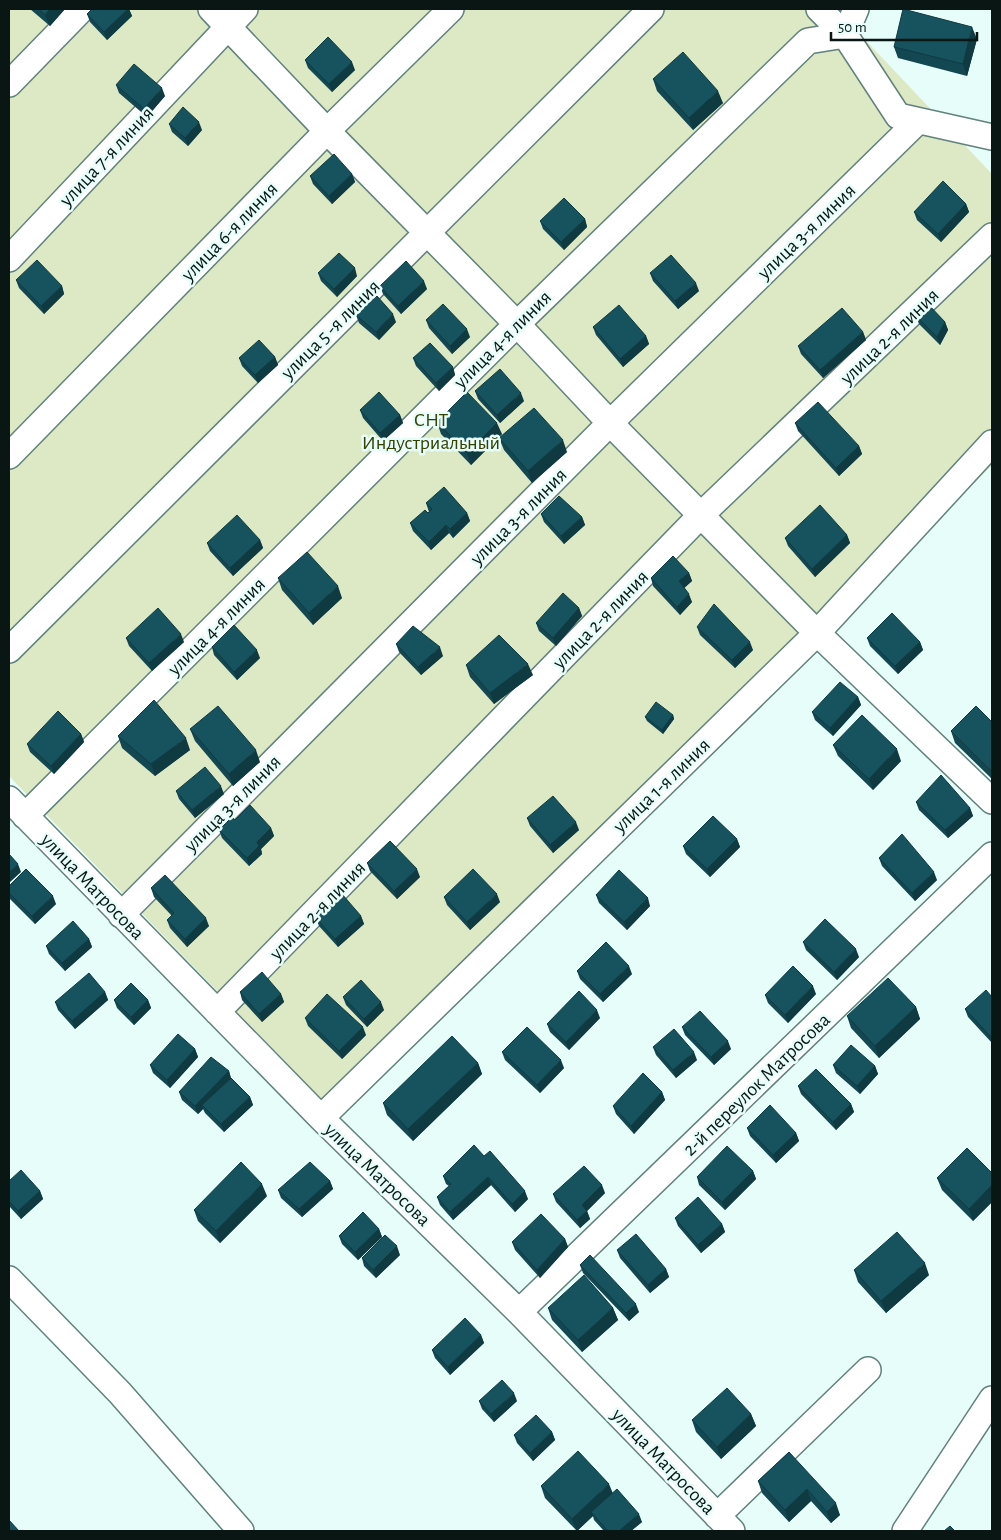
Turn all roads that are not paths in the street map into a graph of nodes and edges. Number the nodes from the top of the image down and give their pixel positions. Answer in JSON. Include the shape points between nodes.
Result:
{"nodes":[{"id":1,"x":82,"y":9,"type":"edge"},
{"id":2,"x":451,"y":9,"type":"edge"},
{"id":3,"x":651,"y":9,"type":"edge"},
{"id":4,"x":819,"y":9,"type":"edge"},
{"id":5,"x":856,"y":9,"type":"edge"},
{"id":6,"x":228,"y":14,"type":"edge"},
{"id":7,"x":845,"y":35,"type":"junction"},
{"id":8,"x":9,"y":84,"type":"edge"},
{"id":9,"x":908,"y":118,"type":"junction"},
{"id":10,"x":327,"y":131,"type":"junction"},
{"id":11,"x":992,"y":136,"type":"edge"},
{"id":12,"x":427,"y":233,"type":"junction"},
{"id":13,"x":992,"y":236,"type":"edge"},
{"id":14,"x":9,"y":259,"type":"edge"},
{"id":15,"x":516,"y":324,"type":"junction"},
{"id":16,"x":610,"y":423,"type":"junction"},
{"id":17,"x":992,"y":444,"type":"edge"},
{"id":18,"x":9,"y":456,"type":"edge"},
{"id":19,"x":701,"y":515,"type":"junction"},
{"id":20,"x":817,"y":632,"type":"junction"},
{"id":21,"x":9,"y":650,"type":"edge"},
{"id":22,"x":992,"y":801,"type":"edge"},
{"id":23,"x":17,"y":808,"type":"edge"},
{"id":24,"x":992,"y":855,"type":"edge"},
{"id":25,"x":122,"y":915,"type":"junction"},
{"id":26,"x":217,"y":1012,"type":"junction"},
{"id":27,"x":321,"y":1118,"type":"junction"},
{"id":28,"x":9,"y":1279,"type":"edge"},
{"id":29,"x":520,"y":1312,"type":"junction"},
{"id":30,"x":868,"y":1370,"type":"dead end"},
{"id":31,"x":992,"y":1398,"type":"edge"},
{"id":32,"x":724,"y":1524,"type":"edge"},
{"id":33,"x":241,"y":1531,"type":"edge"},
{"id":34,"x":905,"y":1531,"type":"edge"}],
"edges":[{"from":1,"to":8,"type":"street"},
{"from":2,"to":10,"type":"street","name":"улица 6-я линия"},
{"from":3,"to":12,"type":"street","name":"улица 5 -я линия"},
{"from":4,"to":7,"type":"street"},
{"from":5,"to":7,"type":"street"},
{"from":6,"to":10,"type":"street"},
{"from":6,"to":14,"type":"street","name":"улица 7-я линия"},
{"from":7,"to":9,"type":"street"},
{"from":7,"to":15,"type":"street","name":"улица 4-я линия","via":[[808,41]]},
{"from":9,"to":11,"type":"street"},
{"from":9,"to":16,"type":"street","name":"улица 3-я линия"},
{"from":10,"to":12,"type":"street"},
{"from":10,"to":18,"type":"street","name":"улица 6-я линия"},
{"from":12,"to":15,"type":"street"},
{"from":12,"to":21,"type":"street","name":"улица 5 -я линия"},
{"from":13,"to":19,"type":"street","name":"улица 2-я линия"},
{"from":15,"to":16,"type":"street"},
{"from":15,"to":23,"type":"street","name":"улица 4-я линия"},
{"from":16,"to":19,"type":"street"},
{"from":16,"to":25,"type":"street","name":"улица 3-я линия"},
{"from":17,"to":20,"type":"street","name":"улица 1-я линия"},
{"from":19,"to":20,"type":"street"},
{"from":19,"to":26,"type":"street","name":"улица 2-я линия"},
{"from":20,"to":22,"type":"street"},
{"from":20,"to":27,"type":"street","name":"улица 1-я линия"},
{"from":23,"to":25,"type":"street","name":"улица Матросова"},
{"from":24,"to":29,"type":"street","name":"2-й переулок Матросова"},
{"from":25,"to":26,"type":"street","name":"улица Матросова"},
{"from":26,"to":27,"type":"street","name":"улица Матросова"},
{"from":27,"to":29,"type":"street","name":"улица Матросова"},
{"from":28,"to":33,"type":"street","via":[[120,1393]]},
{"from":29,"to":32,"type":"street","name":"улица Матросова"},
{"from":30,"to":32,"type":"street"},
{"from":31,"to":34,"type":"street"}]}
